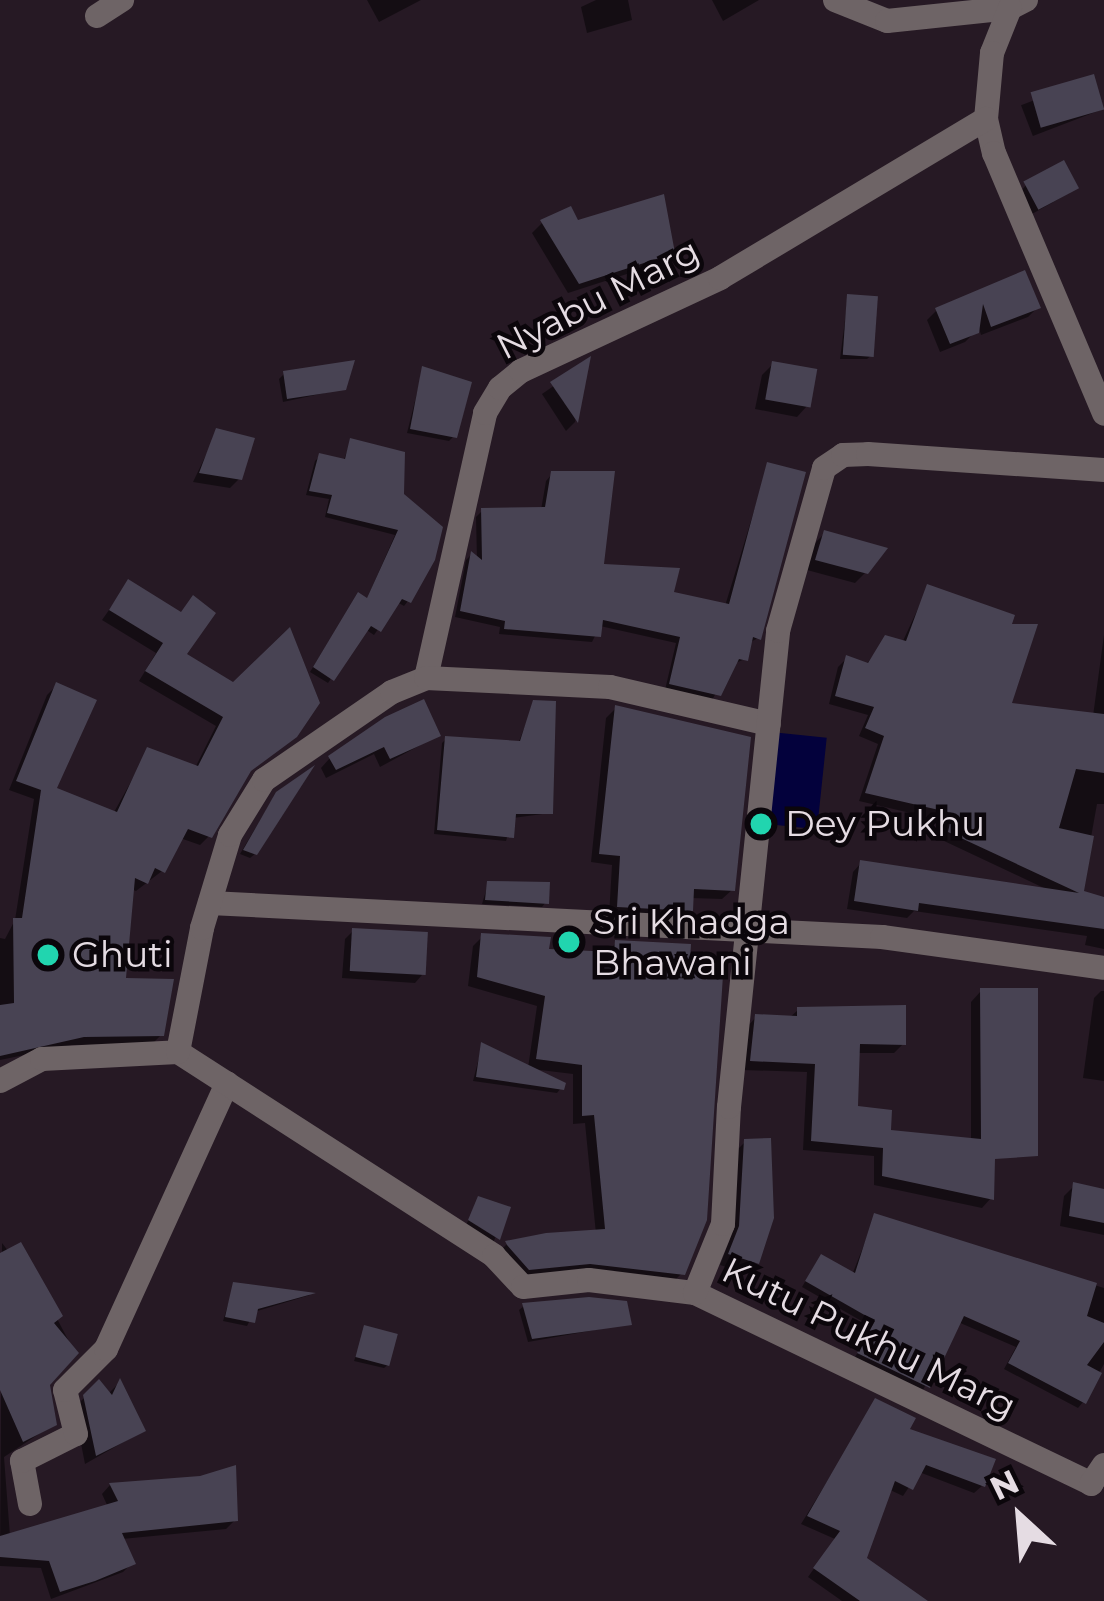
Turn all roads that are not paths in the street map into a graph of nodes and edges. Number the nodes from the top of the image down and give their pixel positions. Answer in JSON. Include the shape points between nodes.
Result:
{"nodes":[{"id":1,"x":122,"y":0,"type":"edge"},
{"id":2,"x":835,"y":0,"type":"edge"},
{"id":3,"x":1018,"y":4,"type":"edge"},
{"id":4,"x":97,"y":16,"type":"dead end"},
{"id":5,"x":986,"y":119,"type":"junction"},
{"id":6,"x":1104,"y":414,"type":"edge"},
{"id":7,"x":1104,"y":470,"type":"edge"},
{"id":8,"x":426,"y":678,"type":"junction"},
{"id":9,"x":769,"y":724,"type":"junction"},
{"id":10,"x":210,"y":903,"type":"junction"},
{"id":11,"x":746,"y":934,"type":"junction"},
{"id":12,"x":1104,"y":968,"type":"edge"},
{"id":13,"x":178,"y":1052,"type":"junction"},
{"id":14,"x":0,"y":1081,"type":"edge"},
{"id":15,"x":227,"y":1083,"type":"junction"},
{"id":16,"x":695,"y":1293,"type":"junction"},
{"id":17,"x":1097,"y":1475,"type":"edge"},
{"id":18,"x":30,"y":1504,"type":"dead end"}],
"edges":[{"from":1,"to":4,"type":"street"},
{"from":2,"to":3,"type":"street","via":[[887,21]]},
{"from":3,"to":5,"type":"street","via":[[992,53]]},
{"from":5,"to":6,"type":"street"},
{"from":5,"to":8,"type":"street","name":"Nyabu Marg","via":[[720,278],[500,388],[485,413]]},
{"from":7,"to":9,"type":"street","via":[[868,454],[843,455],[824,468],[778,631]]},
{"from":8,"to":9,"type":"street","via":[[610,687]]},
{"from":8,"to":10,"type":"street","via":[[392,692],[264,780],[230,835]]},
{"from":9,"to":11,"type":"street"},
{"from":10,"to":11,"type":"street"},
{"from":10,"to":13,"type":"street"},
{"from":11,"to":12,"type":"street","via":[[882,937]]},
{"from":11,"to":16,"type":"street","via":[[723,1224]]},
{"from":13,"to":14,"type":"street","via":[[42,1059]]},
{"from":13,"to":15,"type":"street","name":"Kutu Pukhu Marg"},
{"from":15,"to":16,"type":"street","name":"Kutu Pukhu Marg","via":[[494,1256],[523,1287],[589,1280]]},
{"from":15,"to":18,"type":"street","via":[[106,1348],[65,1390],[76,1434],[22,1461]]},
{"from":16,"to":17,"type":"street","name":"Kutu Pukhu Marg"}]}
